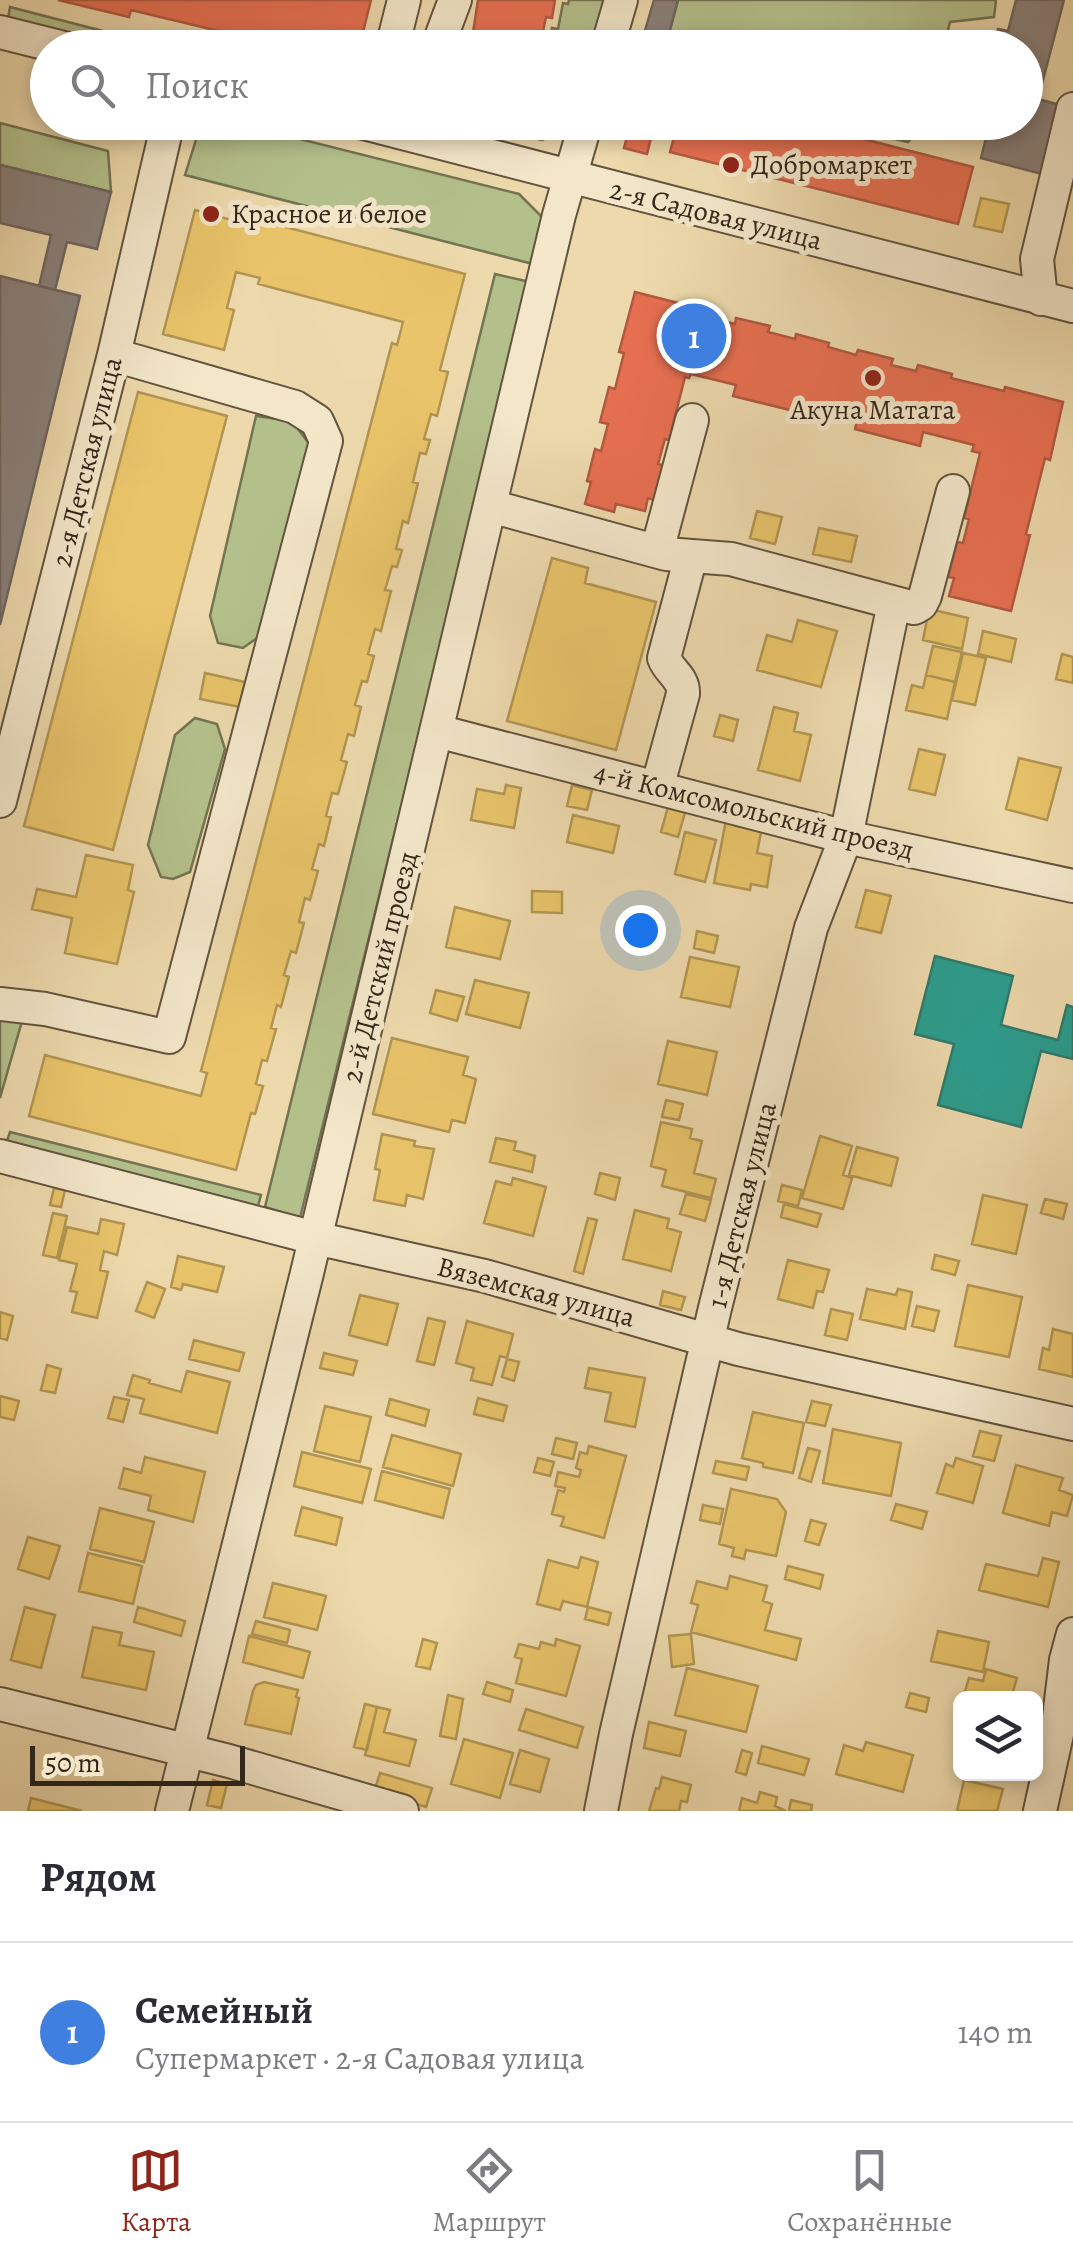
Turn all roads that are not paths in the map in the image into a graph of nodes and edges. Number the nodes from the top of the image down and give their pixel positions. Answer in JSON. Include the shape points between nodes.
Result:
{"nodes":[{"id":1,"x":404,"y":0,"type":"edge"},
{"id":2,"x":455,"y":0,"type":"edge"},
{"id":3,"x":621,"y":0,"type":"edge"},
{"id":4,"x":396,"y":30,"type":"edge"},
{"id":5,"x":442,"y":30,"type":"edge"},
{"id":6,"x":613,"y":30,"type":"edge"},
{"id":7,"x":0,"y":32,"type":"edge"},
{"id":8,"x":30,"y":40,"type":"edge"},
{"id":9,"x":1073,"y":109,"type":"edge"},
{"id":10,"x":164,"y":140,"type":"edge"},
{"id":11,"x":449,"y":140,"type":"edge"},
{"id":12,"x":581,"y":140,"type":"edge"},
{"id":13,"x":570,"y":178,"type":"junction"},
{"id":14,"x":1057,"y":302,"type":"edge"},
{"id":15,"x":114,"y":356,"type":"junction"},
{"id":16,"x":692,"y":420,"type":"dead end"},
{"id":17,"x":953,"y":491,"type":"dead end"},
{"id":18,"x":490,"y":506,"type":"junction"},
{"id":19,"x":657,"y":551,"type":"junction"},
{"id":20,"x":691,"y":556,"type":"junction"},
{"id":21,"x":894,"y":603,"type":"junction"},
{"id":22,"x":437,"y":731,"type":"junction"},
{"id":23,"x":657,"y":788,"type":"junction"},
{"id":24,"x":0,"y":800,"type":"edge"},
{"id":25,"x":846,"y":837,"type":"junction"},
{"id":26,"x":1073,"y":886,"type":"edge"},
{"id":27,"x":0,"y":1004,"type":"edge"},
{"id":28,"x":0,"y":1156,"type":"edge"},
{"id":29,"x":315,"y":1238,"type":"junction"},
{"id":30,"x":709,"y":1340,"type":"junction"},
{"id":31,"x":1073,"y":1424,"type":"edge"},
{"id":32,"x":1073,"y":1634,"type":"edge"},
{"id":33,"x":0,"y":1704,"type":"edge"},
{"id":34,"x":187,"y":1750,"type":"junction"},
{"id":35,"x":172,"y":1811,"type":"edge"},
{"id":36,"x":402,"y":1811,"type":"edge"},
{"id":37,"x":601,"y":1811,"type":"edge"},
{"id":38,"x":1040,"y":1811,"type":"edge"}],
"edges":[{"from":1,"to":4,"type":"street"},
{"from":2,"to":5,"type":"street"},
{"from":3,"to":6,"type":"street"},
{"from":7,"to":8,"type":"street"},
{"from":9,"to":14,"type":"street","via":[[1037,259]]},
{"from":10,"to":15,"type":"street","name":"2-я Детская улица"},
{"from":11,"to":13,"type":"street","name":"2-я Садовая улица"},
{"from":12,"to":13,"type":"street","name":"2-й Детский проезд"},
{"from":13,"to":14,"type":"street","name":"2-я Садовая улица"},
{"from":13,"to":18,"type":"street","name":"2-й Детский проезд"},
{"from":15,"to":24,"type":"street","name":"2-я Детская улица"},
{"from":15,"to":27,"type":"street","via":[[295,406],[317,422],[326,441],[169,1037]]},
{"from":16,"to":19,"type":"street"},
{"from":17,"to":21,"type":"street","via":[[922,604]]},
{"from":18,"to":19,"type":"street"},
{"from":18,"to":22,"type":"street","name":"2-й Детский проезд"},
{"from":19,"to":20,"type":"street"},
{"from":20,"to":21,"type":"street","via":[[731,559]]},
{"from":20,"to":23,"type":"street","via":[[664,658],[683,687]]},
{"from":21,"to":25,"type":"street","name":"1-я Детская улица"},
{"from":22,"to":23,"type":"street","name":"4-й Комсомольский проезд"},
{"from":22,"to":29,"type":"street","name":"2-й Детский проезд"},
{"from":23,"to":25,"type":"street","name":"4-й Комсомольский проезд"},
{"from":25,"to":26,"type":"street","name":"4-й Комсомольский проезд"},
{"from":25,"to":30,"type":"street","name":"1-я Детская улица","via":[[812,928]]},
{"from":28,"to":29,"type":"street","name":"Вяземская улица"},
{"from":29,"to":30,"type":"street","name":"Вяземская улица","via":[[485,1276]]},
{"from":29,"to":34,"type":"street","name":"2-й Детский проезд"},
{"from":30,"to":31,"type":"street","name":"Вяземская улица"},
{"from":30,"to":37,"type":"street","name":"1-я Детская улица"},
{"from":32,"to":38,"type":"street"},
{"from":33,"to":34,"type":"street"},
{"from":34,"to":35,"type":"street","name":"2-й Детский проезд"},
{"from":34,"to":36,"type":"street"}]}
